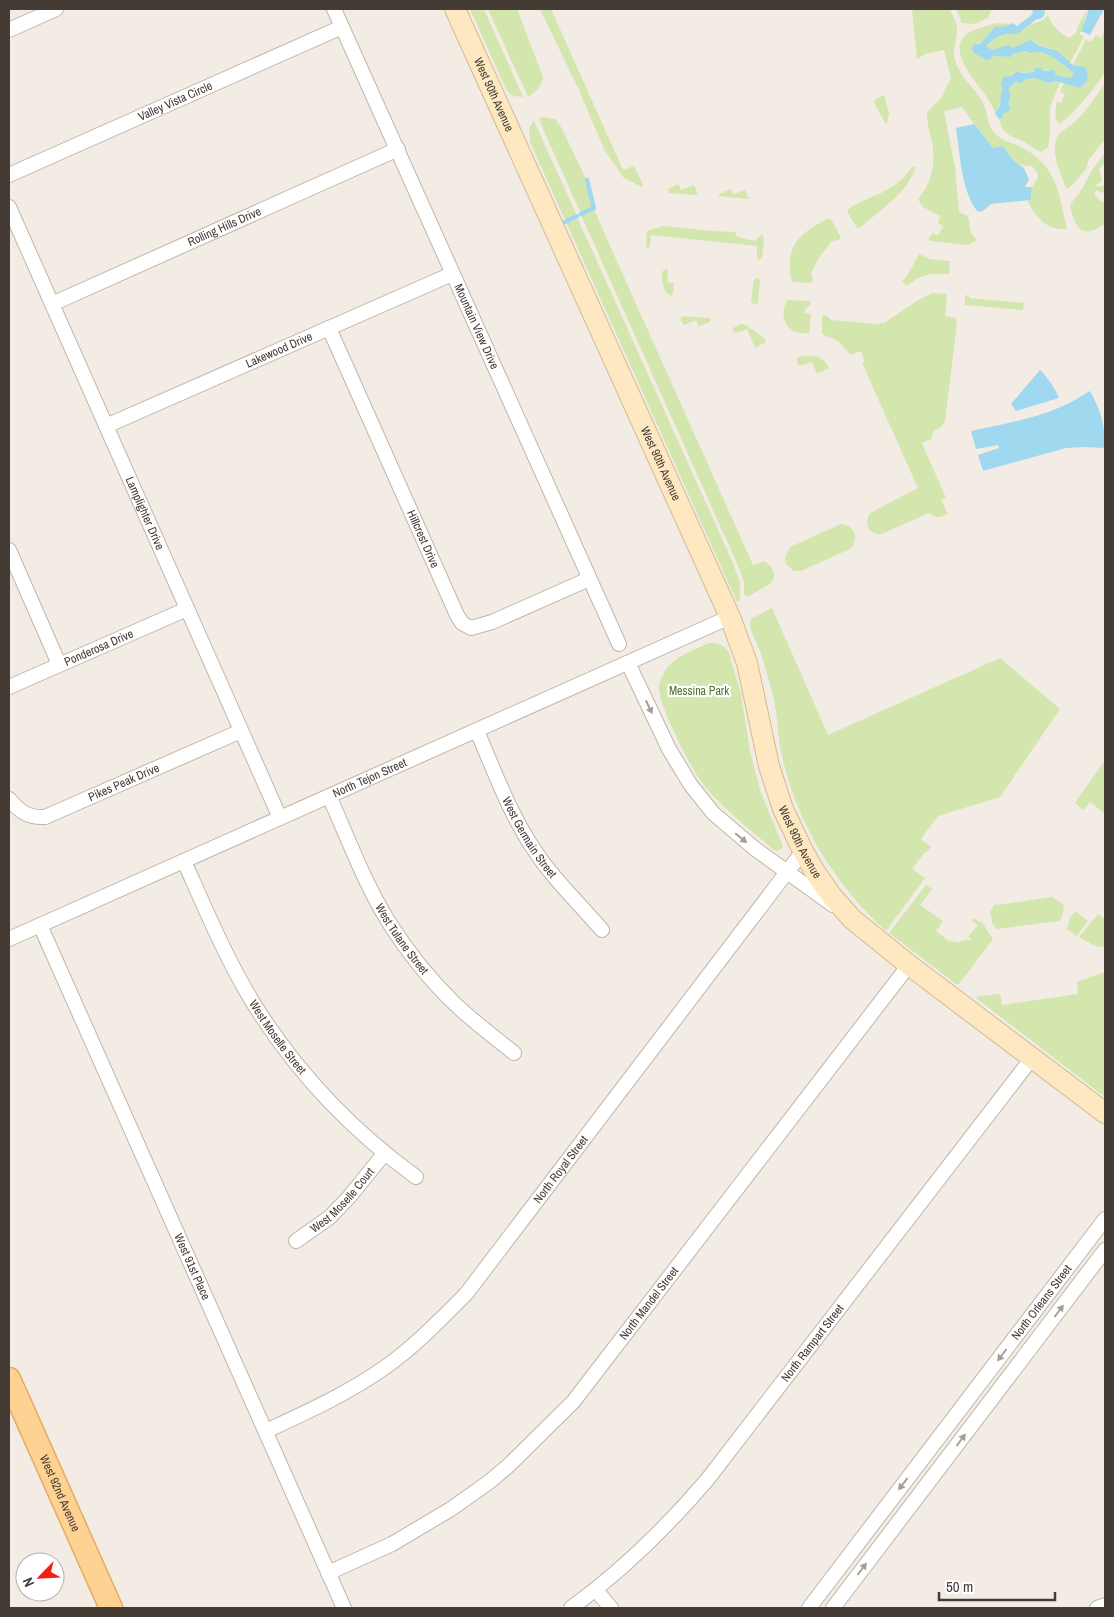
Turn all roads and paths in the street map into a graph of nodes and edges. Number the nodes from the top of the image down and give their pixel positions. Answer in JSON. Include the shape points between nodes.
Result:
{"nodes":[{"id":1,"x":56,"y":9,"type":"edge"},
{"id":2,"x":334,"y":9,"type":"edge"},
{"id":3,"x":455,"y":9,"type":"edge"},
{"id":4,"x":342,"y":27,"type":"junction"},
{"id":5,"x":9,"y":30,"type":"edge"},
{"id":6,"x":398,"y":150,"type":"junction"},
{"id":7,"x":9,"y":175,"type":"edge"},
{"id":8,"x":9,"y":207,"type":"edge"},
{"id":9,"x":452,"y":274,"type":"junction"},
{"id":10,"x":52,"y":304,"type":"junction"},
{"id":11,"x":329,"y":328,"type":"junction"},
{"id":12,"x":106,"y":426,"type":"junction"},
{"id":13,"x":9,"y":550,"type":"edge"},
{"id":14,"x":589,"y":579,"type":"junction"},
{"id":15,"x":187,"y":609,"type":"junction"},
{"id":16,"x":730,"y":617,"type":"junction"},
{"id":17,"x":618,"y":644,"type":"dead end"},
{"id":18,"x":628,"y":663,"type":"junction"},
{"id":19,"x":59,"y":664,"type":"junction"},
{"id":20,"x":9,"y":687,"type":"edge"},
{"id":21,"x":477,"y":730,"type":"junction"},
{"id":22,"x":241,"y":731,"type":"junction"},
{"id":23,"x":330,"y":796,"type":"junction"},
{"id":24,"x":9,"y":799,"type":"edge"},
{"id":25,"x":280,"y":818,"type":"junction"},
{"id":26,"x":803,"y":851,"type":"junction"},
{"id":27,"x":184,"y":861,"type":"junction"},
{"id":28,"x":787,"y":871,"type":"junction"},
{"id":29,"x":852,"y":919,"type":"junction"},
{"id":30,"x":40,"y":925,"type":"junction"},
{"id":31,"x":602,"y":930,"type":"dead end"},
{"id":32,"x":9,"y":939,"type":"edge"},
{"id":33,"x":909,"y":965,"type":"junction"},
{"id":34,"x":514,"y":1053,"type":"dead end"},
{"id":35,"x":1032,"y":1058,"type":"junction"},
{"id":36,"x":1105,"y":1113,"type":"edge"},
{"id":37,"x":384,"y":1154,"type":"junction"},
{"id":38,"x":416,"y":1178,"type":"dead end"},
{"id":39,"x":1105,"y":1219,"type":"edge"},
{"id":40,"x":296,"y":1241,"type":"dead end"},
{"id":41,"x":1105,"y":1250,"type":"edge"},
{"id":42,"x":9,"y":1379,"type":"edge"},
{"id":43,"x":978,"y":1386,"type":"junction"},
{"id":44,"x":994,"y":1397,"type":"junction"},
{"id":45,"x":266,"y":1431,"type":"junction"},
{"id":46,"x":860,"y":1542,"type":"junction"},
{"id":47,"x":874,"y":1553,"type":"junction"},
{"id":48,"x":328,"y":1573,"type":"junction"},
{"id":49,"x":596,"y":1590,"type":"junction"},
{"id":50,"x":1105,"y":1605,"type":"edge"},
{"id":51,"x":111,"y":1608,"type":"edge"},
{"id":52,"x":344,"y":1608,"type":"edge"},
{"id":53,"x":571,"y":1608,"type":"edge"},
{"id":54,"x":611,"y":1608,"type":"edge"},
{"id":55,"x":809,"y":1608,"type":"edge"},
{"id":56,"x":833,"y":1608,"type":"edge"},
{"id":57,"x":1098,"y":1608,"type":"edge"}],
"edges":[{"from":1,"to":5,"type":"street"},
{"from":2,"to":4,"type":"street","name":"Mountain View Drive"},
{"from":3,"to":16,"type":"street","name":"West 90th Avenue"},
{"from":4,"to":6,"type":"street","name":"Mountain View Drive"},
{"from":4,"to":7,"type":"street","name":"Valley Vista Circle"},
{"from":6,"to":9,"type":"street","name":"Mountain View Drive"},
{"from":6,"to":10,"type":"street","name":"Rolling Hills Drive"},
{"from":8,"to":10,"type":"street","name":"Lamplighter Drive"},
{"from":9,"to":11,"type":"street","name":"Lakewood Drive"},
{"from":9,"to":14,"type":"street","name":"Mountain View Drive"},
{"from":10,"to":12,"type":"street","name":"Lamplighter Drive"},
{"from":11,"to":12,"type":"street","name":"Lakewood Drive"},
{"from":11,"to":14,"type":"street","name":"Hillcrest Drive","via":[[462,623],[471,628],[479,627]]},
{"from":12,"to":15,"type":"street","name":"Lamplighter Drive"},
{"from":13,"to":19,"type":"street"},
{"from":14,"to":17,"type":"street","name":"Mountain View Drive"},
{"from":15,"to":19,"type":"street","name":"Ponderosa Drive"},
{"from":15,"to":22,"type":"street","name":"Lamplighter Drive"},
{"from":16,"to":18,"type":"street","name":"North Tejon Street"},
{"from":16,"to":26,"type":"street","name":"West 90th Avenue","via":[[754,687],[774,783]]},
{"from":18,"to":21,"type":"street","name":"North Tejon Street"},
{"from":18,"to":28,"type":"street","name":"West 90th Avenue","one_way":true,"via":[[669,749],[690,784],[733,832]]},
{"from":19,"to":20,"type":"street","name":"Ponderosa Drive"},
{"from":21,"to":23,"type":"street","name":"North Tejon Street"},
{"from":21,"to":31,"type":"street","name":"West Germain Street","via":[[502,789],[533,849]]},
{"from":22,"to":24,"type":"street","name":"Pikes Peak Drive","via":[[45,817],[22,812]]},
{"from":22,"to":25,"type":"street","name":"Lamplighter Drive"},
{"from":23,"to":25,"type":"street","name":"North Tejon Street"},
{"from":23,"to":34,"type":"street","name":"West Tulane Street","via":[[372,892],[403,943],[454,1003]]},
{"from":25,"to":27,"type":"street","name":"North Tejon Street"},
{"from":26,"to":28,"type":"street","name":"North Royal Street"},
{"from":26,"to":29,"type":"street","name":"West 90th Avenue","via":[[831,895]]},
{"from":27,"to":30,"type":"street","name":"North Tejon Street"},
{"from":27,"to":37,"type":"street","name":"West Moselle Street","via":[[242,982],[281,1045],[326,1100]]},
{"from":28,"to":29,"type":"street","name":"West 90th Avenue"},
{"from":28,"to":45,"type":"street","name":"North Royal Street","via":[[466,1294],[385,1368],[323,1405]]},
{"from":29,"to":33,"type":"street","name":"West 90th Avenue"},
{"from":30,"to":32,"type":"street","name":"North Tejon Street"},
{"from":30,"to":45,"type":"street","name":"West 91st Place"},
{"from":33,"to":35,"type":"street","name":"West 90th Avenue"},
{"from":33,"to":48,"type":"street","name":"North Mandel Street","via":[[573,1402],[507,1467],[451,1509],[392,1544]]},
{"from":35,"to":36,"type":"street","name":"West 90th Avenue"},
{"from":35,"to":49,"type":"street","name":"North Rampart Street","via":[[707,1480],[656,1537]]},
{"from":37,"to":38,"type":"street","name":"West Moselle Street"},
{"from":37,"to":40,"type":"street","name":"West Moselle Court","via":[[330,1217]]},
{"from":39,"to":43,"type":"street","name":"North Orleans Street","one_way":true},
{"from":44,"to":41,"type":"street","name":"North Orleans Street","one_way":true},
{"from":42,"to":51,"type":"main road","name":"West 92nd Avenue"},
{"from":43,"to":44,"type":"street"},
{"from":43,"to":46,"type":"street","name":"North Orleans Street","one_way":true},
{"from":47,"to":44,"type":"street","name":"North Orleans Street","one_way":true},
{"from":45,"to":48,"type":"street","name":"West 91st Place"},
{"from":46,"to":47,"type":"street"},
{"from":46,"to":55,"type":"street","name":"North Orleans Street"},
{"from":56,"to":47,"type":"street","name":"North Orleans Street","one_way":true},
{"from":48,"to":52,"type":"street","name":"West 91st Place"},
{"from":49,"to":53,"type":"street","name":"North Rampart Street"},
{"from":49,"to":54,"type":"street"},
{"from":50,"to":57,"type":"street"}]}
